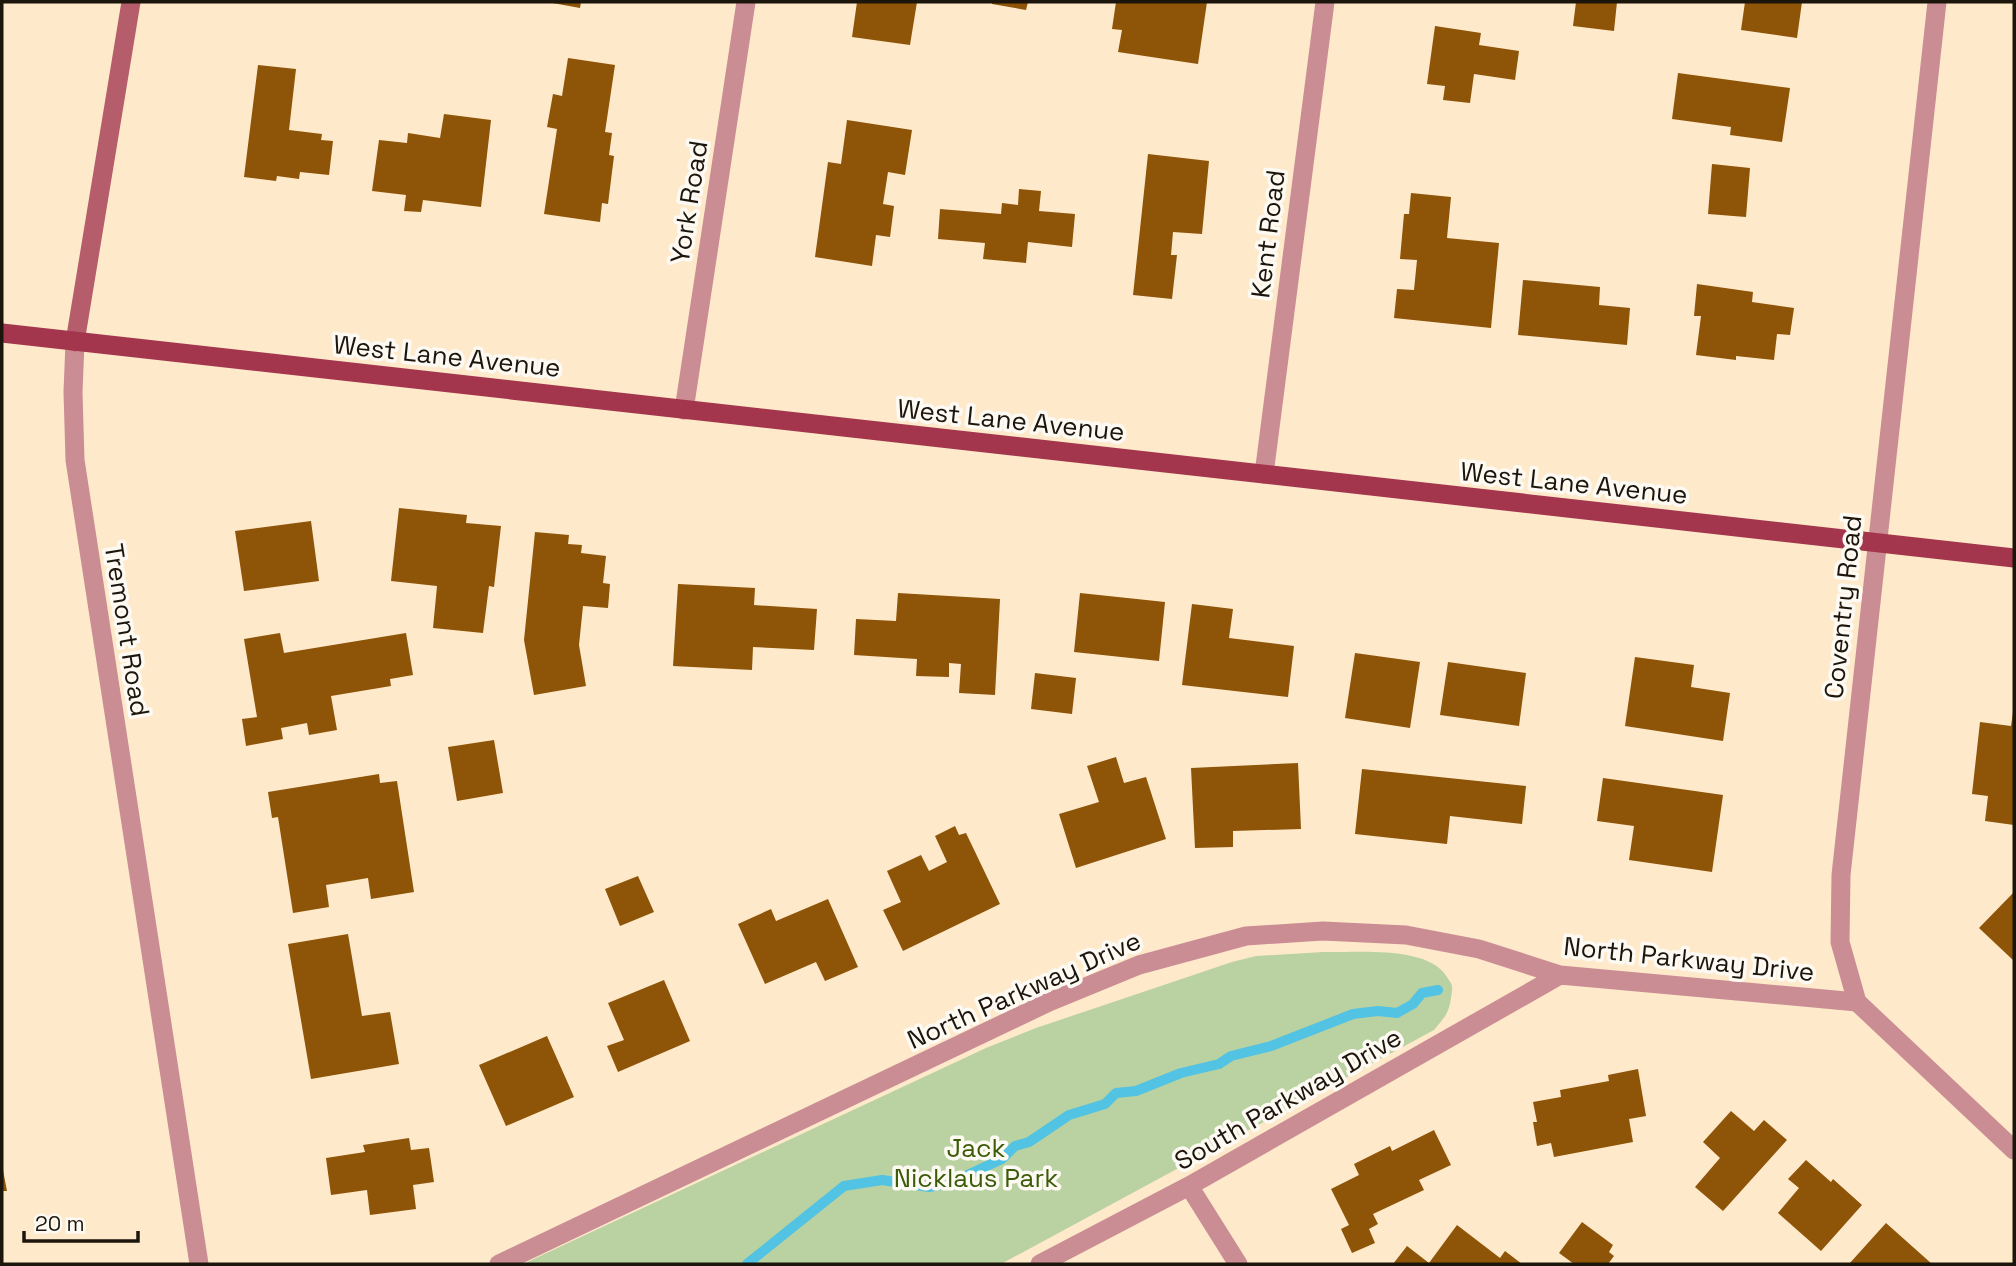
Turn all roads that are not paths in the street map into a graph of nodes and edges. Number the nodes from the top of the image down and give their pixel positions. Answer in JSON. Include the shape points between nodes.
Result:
{"nodes":[{"id":1,"x":131,"y":2,"type":"edge"},
{"id":2,"x":746,"y":2,"type":"edge"},
{"id":3,"x":1325,"y":2,"type":"edge"},
{"id":4,"x":1937,"y":2,"type":"edge"},
{"id":5,"x":2,"y":333,"type":"edge"},
{"id":6,"x":75,"y":342,"type":"junction"},
{"id":7,"x":684,"y":410,"type":"junction"},
{"id":8,"x":1264,"y":474,"type":"junction"},
{"id":9,"x":1876,"y":543,"type":"junction"},
{"id":10,"x":2014,"y":558,"type":"edge"},
{"id":11,"x":1560,"y":975,"type":"junction"},
{"id":12,"x":1857,"y":1002,"type":"junction"},
{"id":13,"x":2014,"y":1150,"type":"edge"},
{"id":14,"x":1189,"y":1186,"type":"junction"},
{"id":15,"x":199,"y":1264,"type":"edge"},
{"id":16,"x":499,"y":1264,"type":"edge"},
{"id":17,"x":1040,"y":1264,"type":"edge"},
{"id":18,"x":1238,"y":1264,"type":"edge"}],
"edges":[{"from":1,"to":6,"type":"main road","name":"Tremont Road"},
{"from":2,"to":7,"type":"street","name":"York Road"},
{"from":3,"to":8,"type":"street","name":"Kent Road"},
{"from":4,"to":9,"type":"street","name":"Coventry Road"},
{"from":5,"to":6,"type":"main road","name":"West Lane Avenue"},
{"from":6,"to":7,"type":"main road","name":"West Lane Avenue"},
{"from":6,"to":15,"type":"street","name":"Tremont Road","via":[[75,460]]},
{"from":7,"to":8,"type":"main road","name":"West Lane Avenue"},
{"from":8,"to":9,"type":"main road","name":"West Lane Avenue"},
{"from":9,"to":10,"type":"main road","name":"West Lane Avenue"},
{"from":9,"to":12,"type":"street","name":"Coventry Road","via":[[1841,875],[1840,942]]},
{"from":11,"to":12,"type":"street","name":"North Parkway Drive"},
{"from":11,"to":14,"type":"street","name":"South Parkway Drive"},
{"from":11,"to":16,"type":"street","name":"North Parkway Drive","via":[[1479,949],[1406,935],[1323,931],[1246,936],[1179,954],[1139,965],[1049,1002]]},
{"from":12,"to":13,"type":"street"},
{"from":14,"to":17,"type":"street","name":"South Parkway Drive"},
{"from":14,"to":18,"type":"street"}]}
